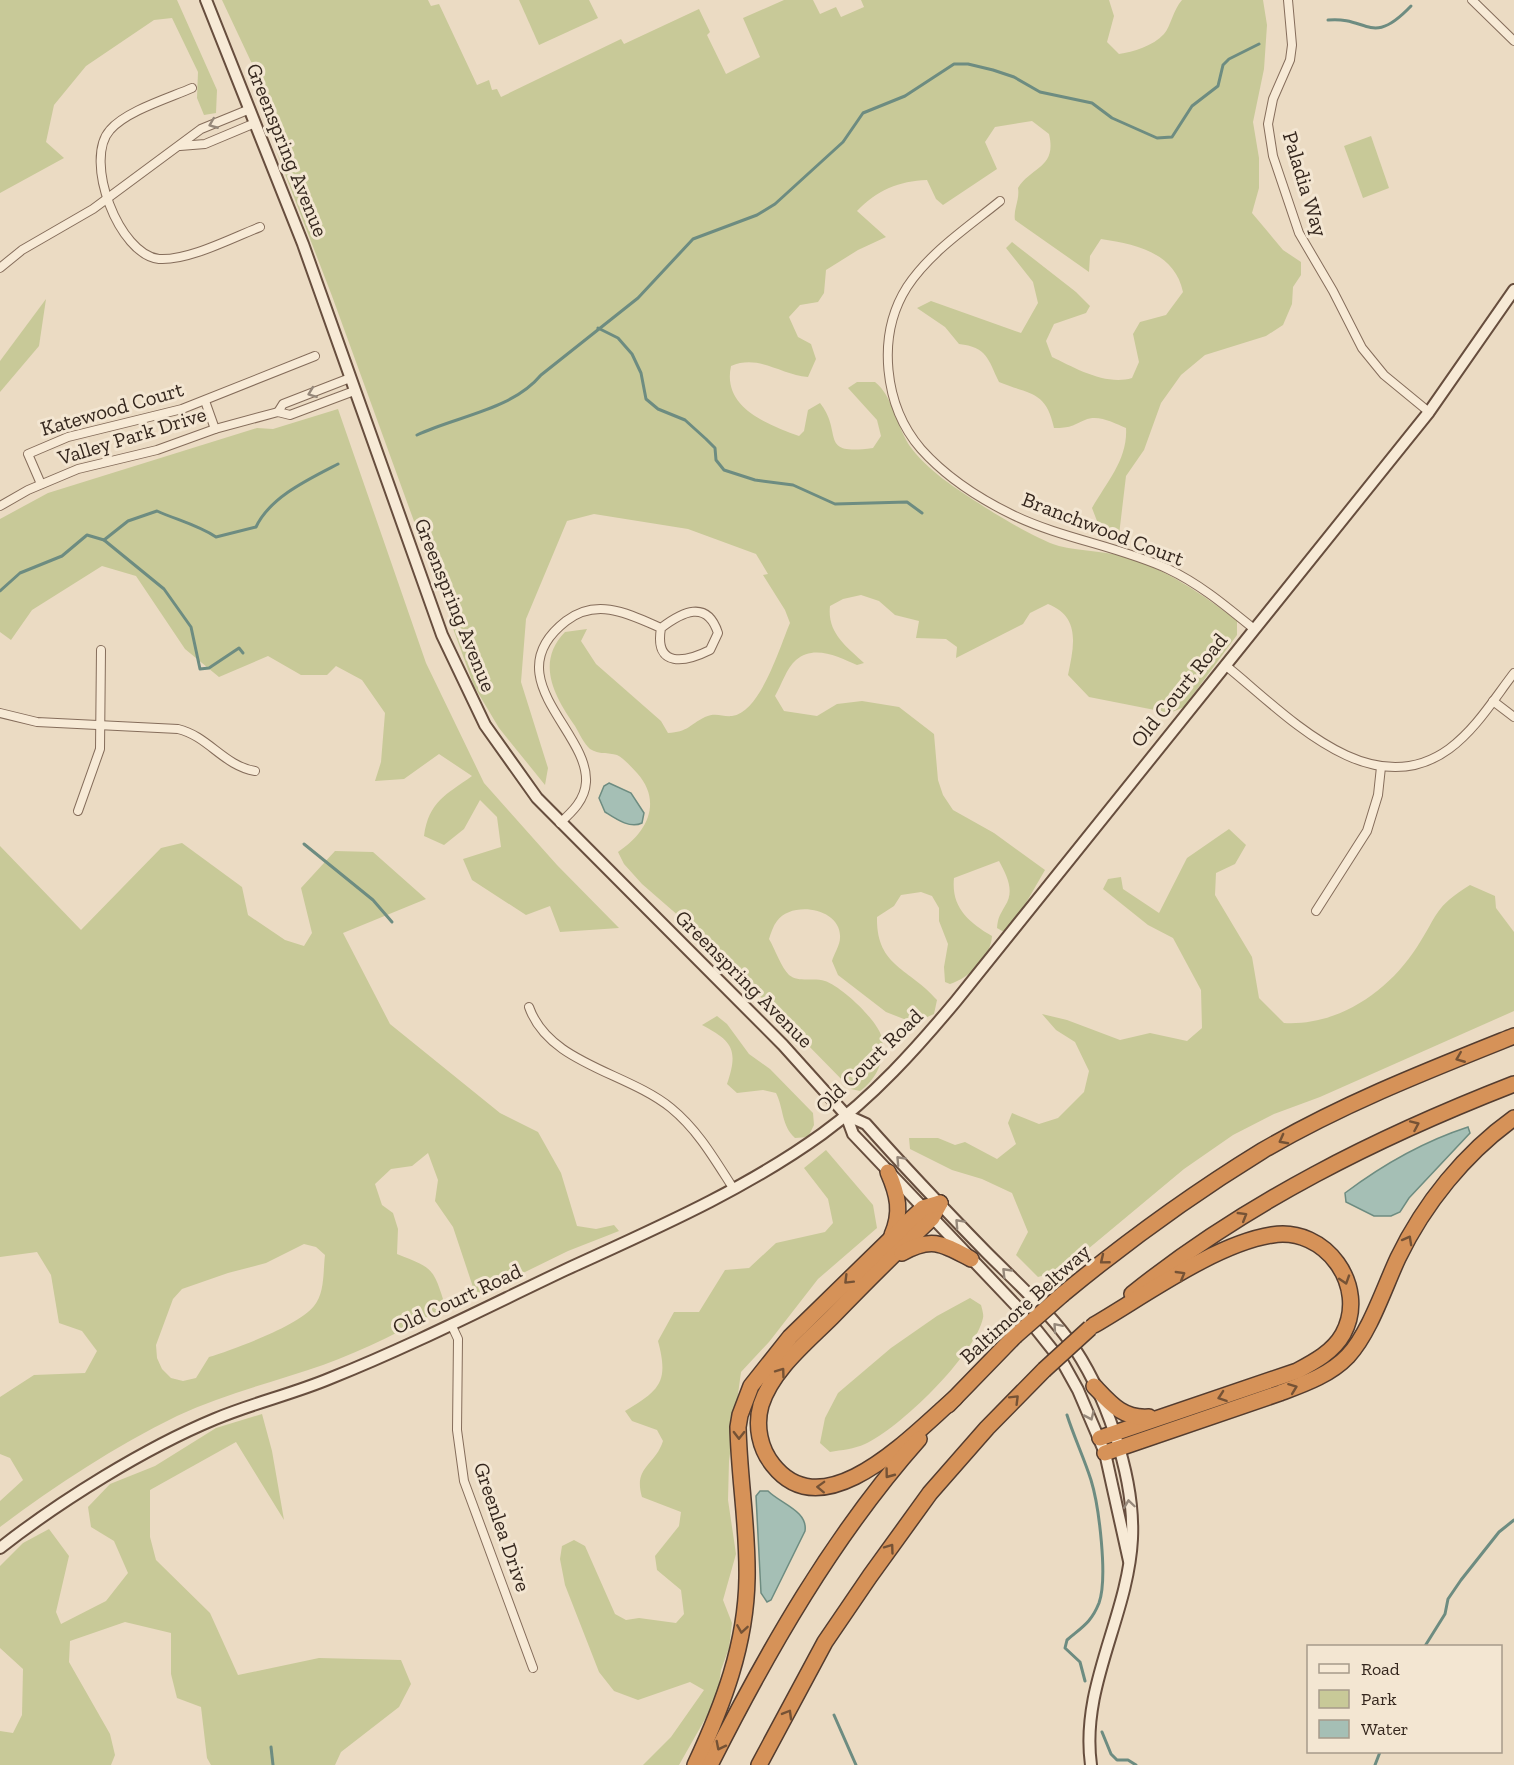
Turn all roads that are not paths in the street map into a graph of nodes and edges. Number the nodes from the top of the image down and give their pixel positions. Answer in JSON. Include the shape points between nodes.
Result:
{"nodes":[{"id":1,"x":206,"y":0,"type":"edge"},
{"id":2,"x":1288,"y":0,"type":"edge"},
{"id":3,"x":1472,"y":0,"type":"edge"},
{"id":4,"x":1514,"y":41,"type":"edge"},
{"id":5,"x":192,"y":87,"type":"dead end"},
{"id":6,"x":250,"y":109,"type":"junction"},
{"id":7,"x":255,"y":123,"type":"junction"},
{"id":8,"x":180,"y":146,"type":"junction"},
{"id":9,"x":108,"y":196,"type":"junction"},
{"id":10,"x":1000,"y":201,"type":"dead end"},
{"id":11,"x":260,"y":227,"type":"dead end"},
{"id":12,"x":0,"y":268,"type":"edge"},
{"id":13,"x":1513,"y":293,"type":"edge"},
{"id":14,"x":315,"y":356,"type":"dead end"},
{"id":15,"x":350,"y":378,"type":"junction"},
{"id":16,"x":354,"y":391,"type":"junction"},
{"id":17,"x":205,"y":401,"type":"junction"},
{"id":18,"x":278,"y":412,"type":"junction"},
{"id":19,"x":1429,"y":412,"type":"junction"},
{"id":20,"x":215,"y":429,"type":"junction"},
{"id":21,"x":41,"y":484,"type":"junction"},
{"id":22,"x":0,"y":506,"type":"edge"},
{"id":23,"x":661,"y":628,"type":"junction"},
{"id":24,"x":1254,"y":629,"type":"junction"},
{"id":25,"x":101,"y":650,"type":"dead end"},
{"id":26,"x":1226,"y":665,"type":"junction"},
{"id":27,"x":1514,"y":672,"type":"edge"},
{"id":28,"x":1493,"y":700,"type":"junction"},
{"id":29,"x":0,"y":713,"type":"edge"},
{"id":30,"x":1514,"y":717,"type":"edge"},
{"id":31,"x":101,"y":725,"type":"junction"},
{"id":32,"x":1381,"y":767,"type":"junction"},
{"id":33,"x":255,"y":771,"type":"dead end"},
{"id":34,"x":78,"y":811,"type":"dead end"},
{"id":35,"x":560,"y":823,"type":"junction"},
{"id":36,"x":1316,"y":911,"type":"dead end"},
{"id":37,"x":529,"y":1007,"type":"dead end"},
{"id":38,"x":1514,"y":1036,"type":"edge"},
{"id":39,"x":1514,"y":1084,"type":"edge"},
{"id":40,"x":846,"y":1115,"type":"junction"},
{"id":41,"x":1514,"y":1118,"type":"edge"},
{"id":42,"x":888,"y":1172,"type":"junction"},
{"id":43,"x":733,"y":1188,"type":"junction"},
{"id":44,"x":940,"y":1203,"type":"junction"},
{"id":45,"x":928,"y":1213,"type":"junction"},
{"id":46,"x":890,"y":1239,"type":"junction"},
{"id":47,"x":971,"y":1259,"type":"junction"},
{"id":48,"x":886,"y":1262,"type":"junction"},
{"id":49,"x":451,"y":1324,"type":"junction"},
{"id":50,"x":1092,"y":1326,"type":"junction"},
{"id":51,"x":1094,"y":1386,"type":"junction"},
{"id":52,"x":955,"y":1398,"type":"junction"},
{"id":53,"x":1164,"y":1416,"type":"junction"},
{"id":54,"x":1109,"y":1443,"type":"junction"},
{"id":55,"x":0,"y":1548,"type":"edge"},
{"id":56,"x":533,"y":1668,"type":"dead end"},
{"id":57,"x":695,"y":1765,"type":"edge"},
{"id":58,"x":710,"y":1765,"type":"edge"},
{"id":59,"x":759,"y":1765,"type":"edge"},
{"id":60,"x":1091,"y":1765,"type":"edge"}],
"edges":[{"from":1,"to":6,"type":"main road","name":"Greenspring Avenue"},
{"from":2,"to":19,"type":"street","name":"Paladia Way","via":[[1290,60],[1273,99],[1268,124],[1273,156],[1299,233],[1362,348],[1384,375]]},
{"from":3,"to":4,"type":"street"},
{"from":5,"to":9,"type":"street","via":[[110,129],[103,140],[99,163]]},
{"from":6,"to":7,"type":"main road","name":"Greenspring Avenue"},
{"from":6,"to":8,"type":"street","one_way":true,"via":[[201,129]]},
{"from":7,"to":8,"type":"street","via":[[205,144]]},
{"from":7,"to":15,"type":"main road","name":"Greenspring Avenue"},
{"from":8,"to":9,"type":"street"},
{"from":9,"to":11,"type":"street","via":[[128,240],[151,257],[186,255]]},
{"from":9,"to":12,"type":"street"},
{"from":10,"to":24,"type":"street","name":"Branchwood Court","via":[[932,256],[898,304],[888,341],[888,367],[893,394],[909,431],[934,462],[987,500],[1044,528],[1168,569],[1204,589]]},
{"from":13,"to":19,"type":"main road","name":"Old Court Road"},
{"from":14,"to":17,"type":"street","name":"Katewood Court"},
{"from":15,"to":16,"type":"main road","name":"Greenspring Avenue"},
{"from":15,"to":18,"type":"street","name":"Valley Park Drive","one_way":true,"via":[[283,404]]},
{"from":16,"to":18,"type":"street","name":"Valley Park Drive","via":[[290,415]]},
{"from":16,"to":35,"type":"main road","name":"Greenspring Avenue","via":[[461,680],[501,750]]},
{"from":17,"to":20,"type":"street","name":"Katewood Court"},
{"from":17,"to":21,"type":"street","name":"Katewood Court","via":[[68,436],[28,454]]},
{"from":18,"to":20,"type":"street","name":"Valley Park Drive"},
{"from":19,"to":24,"type":"main road","name":"Old Court Road"},
{"from":20,"to":21,"type":"street","name":"Valley Park Drive","via":[[140,455],[78,469]]},
{"from":21,"to":22,"type":"street","name":"Valley Park Drive"},
{"from":23,"to":23,"type":"street","via":[[659,637],[664,652],[669,658],[684,662],[710,650],[718,633],[712,619],[698,611]]},
{"from":23,"to":35,"type":"street","via":[[614,610],[592,609],[558,628],[543,650],[542,684],[577,751],[586,781],[575,809]]},
{"from":24,"to":26,"type":"main road","name":"Old Court Road"},
{"from":25,"to":31,"type":"street"},
{"from":26,"to":32,"type":"street","via":[[1333,749],[1361,763]]},
{"from":26,"to":40,"type":"main road","name":"Old Court Road","via":[[956,1001],[901,1064]]},
{"from":27,"to":28,"type":"street"},
{"from":28,"to":30,"type":"street"},
{"from":28,"to":32,"type":"street","via":[[1473,728],[1448,750],[1419,763]]},
{"from":29,"to":31,"type":"street","via":[[37,722]]},
{"from":31,"to":33,"type":"street","via":[[190,732],[237,767]]},
{"from":31,"to":34,"type":"street","via":[[96,765]]},
{"from":32,"to":36,"type":"street","via":[[1378,795],[1367,831]]},
{"from":35,"to":40,"type":"main road","name":"Greenspring Avenue","via":[[743,1004]]},
{"from":37,"to":43,"type":"street","via":[[538,1028],[553,1043],[672,1109],[697,1135]]},
{"from":38,"to":52,"type":"highway","name":"Baltimore Beltway","one_way":true,"bridge":true,"via":[[1395,1084],[1264,1150],[1191,1196],[1063,1294],[1015,1336]]},
{"from":50,"to":39,"type":"highway","one_way":true,"via":[[1153,1277],[1285,1190],[1404,1130]]},
{"from":40,"to":42,"type":"main road","name":"Greenspring Avenue","via":[[853,1134]]},
{"from":40,"to":43,"type":"main road","name":"Old Court Road","via":[[805,1146]]},
{"from":44,"to":40,"type":"main road","name":"Greenspring Avenue","one_way":true,"via":[[866,1124]]},
{"from":54,"to":41,"type":"highway","one_way":true,"via":[[1280,1393],[1338,1365],[1358,1342],[1409,1237],[1435,1197],[1469,1158]]},
{"from":42,"to":45,"type":"main road","name":"Greenspring Avenue"},
{"from":42,"to":46,"type":"highway","via":[[899,1209]]},
{"from":43,"to":49,"type":"main road","name":"Old Court Road"},
{"from":44,"to":45,"type":"highway"},
{"from":51,"to":44,"type":"main road","name":"Greenspring Avenue","one_way":true,"via":[[1068,1339]]},
{"from":45,"to":46,"type":"highway"},
{"from":45,"to":47,"type":"main road","name":"Greenspring Avenue"},
{"from":45,"to":48,"type":"highway"},
{"from":46,"to":57,"type":"highway","one_way":true,"via":[[790,1337],[756,1379],[745,1400],[738,1427],[747,1577],[744,1617],[733,1671]]},
{"from":47,"to":48,"type":"highway","via":[[941,1243],[932,1243],[914,1246]]},
{"from":47,"to":54,"type":"main road","name":"Greenspring Avenue","one_way":true,"via":[[1057,1354]]},
{"from":52,"to":48,"type":"highway","one_way":true,"via":[[877,1463],[841,1485],[820,1488],[796,1482],[768,1458],[759,1434],[759,1418],[761,1404],[776,1378]]},
{"from":49,"to":55,"type":"main road","name":"Old Court Road","via":[[328,1380],[234,1411],[186,1432],[61,1506]]},
{"from":49,"to":56,"type":"street","name":"Greenlea Drive","via":[[458,1339],[457,1443],[464,1481]]},
{"from":50,"to":53,"type":"highway","one_way":true,"via":[[1214,1256],[1250,1241],[1273,1235],[1298,1235],[1312,1239],[1336,1259],[1348,1286],[1350,1308],[1342,1335],[1321,1358],[1297,1371]]},
{"from":59,"to":50,"type":"highway","one_way":true,"bridge":true,"via":[[825,1642],[930,1493],[987,1428]]},
{"from":51,"to":53,"type":"highway","via":[[1128,1416]]},
{"from":51,"to":54,"type":"main road","name":"Greenspring Avenue"},
{"from":52,"to":58,"type":"highway","name":"Baltimore Beltway","one_way":true,"via":[[897,1463],[834,1547],[789,1618]]},
{"from":53,"to":54,"type":"highway"},
{"from":54,"to":60,"type":"main road","name":"Greenspring Avenue","via":[[1129,1561],[1090,1712]]}]}
